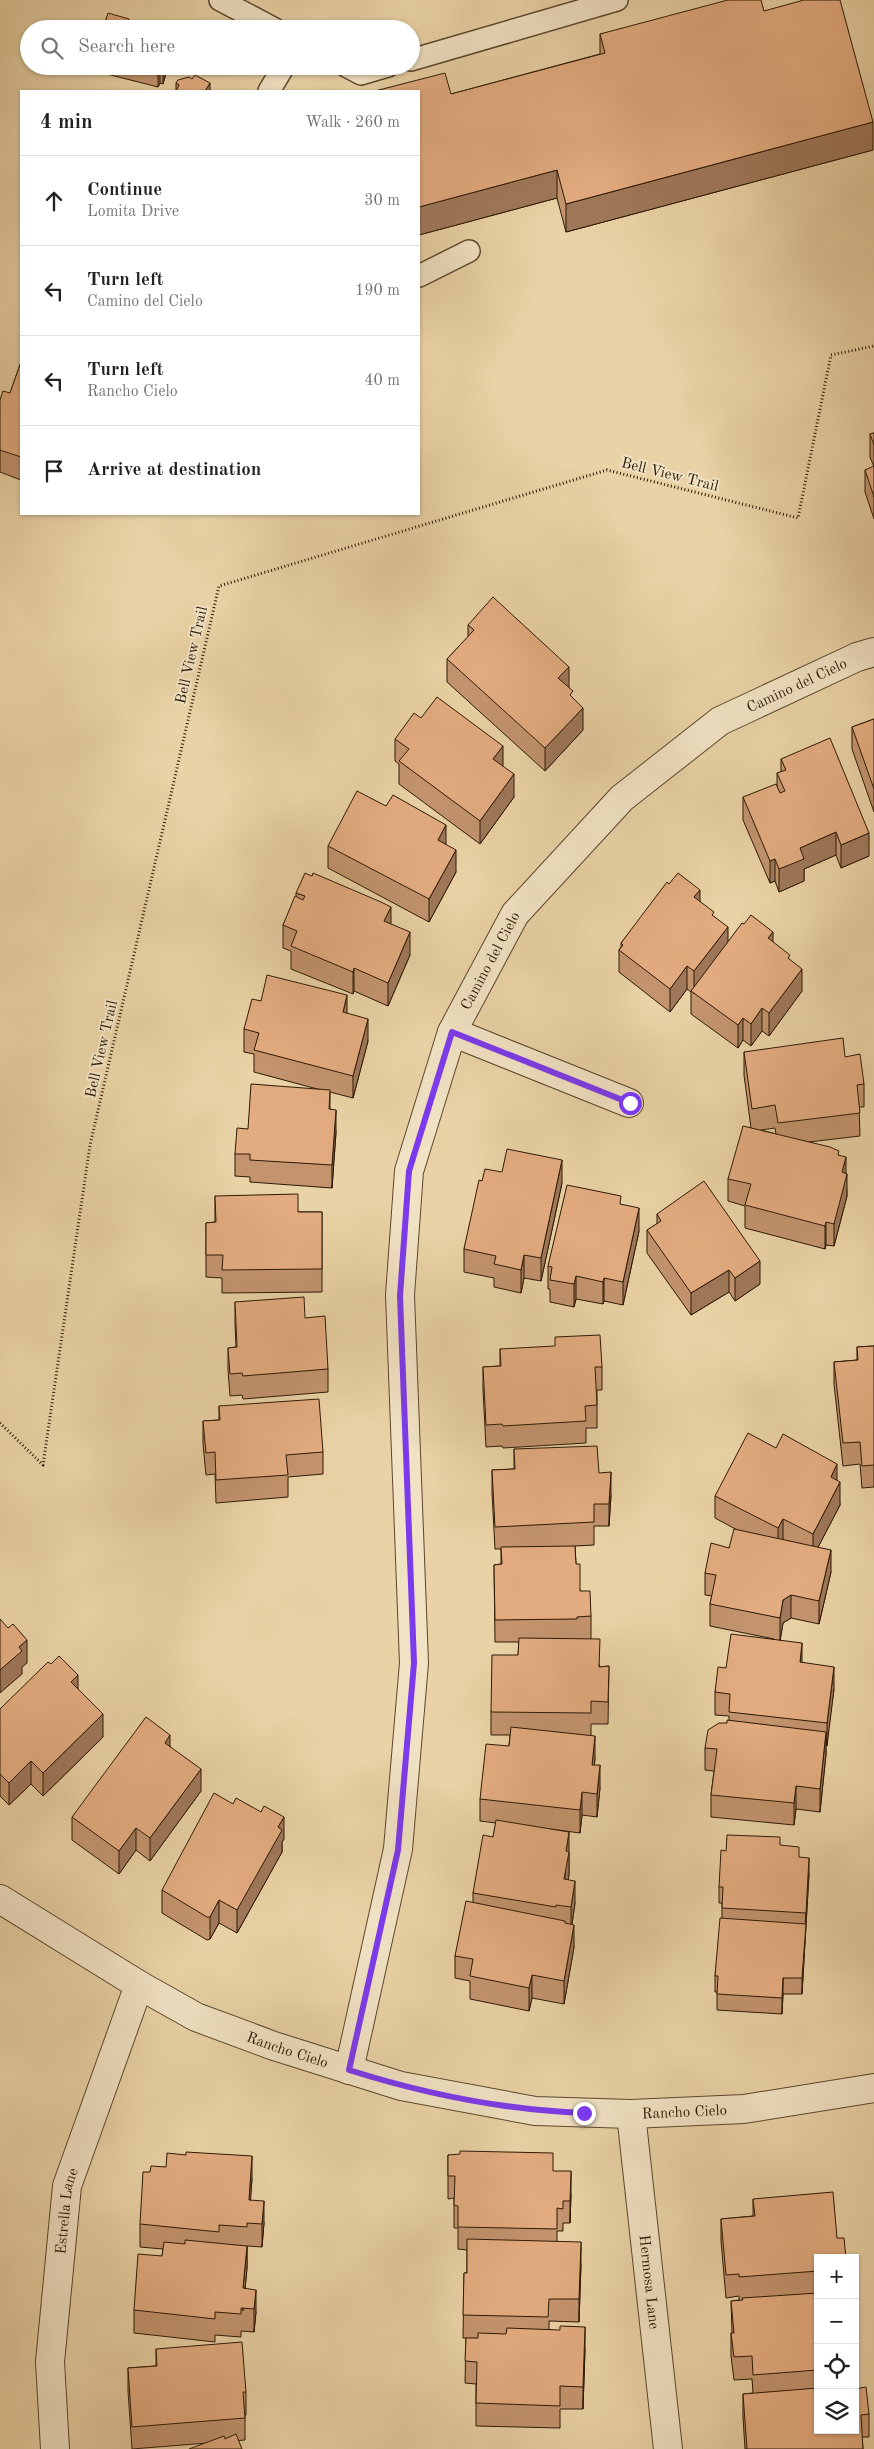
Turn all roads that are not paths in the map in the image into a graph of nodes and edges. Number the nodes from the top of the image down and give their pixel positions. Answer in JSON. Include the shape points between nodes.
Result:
{"nodes":[{"id":1,"x":220,"y":0,"type":"edge"},
{"id":2,"x":616,"y":0,"type":"edge"},
{"id":3,"x":258,"y":20,"type":"edge"},
{"id":4,"x":420,"y":57,"type":"edge"},
{"id":5,"x":279,"y":75,"type":"edge"},
{"id":6,"x":270,"y":90,"type":"edge"},
{"id":7,"x":470,"y":252,"type":"dead end"},
{"id":8,"x":420,"y":276,"type":"edge"},
{"id":9,"x":874,"y":652,"type":"edge"},
{"id":10,"x":452,"y":1032,"type":"junction"},
{"id":11,"x":630,"y":1103,"type":"dead end"},
{"id":12,"x":0,"y":1899,"type":"edge"},
{"id":13,"x":138,"y":1985,"type":"junction"},
{"id":14,"x":349,"y":2070,"type":"junction"},
{"id":15,"x":874,"y":2088,"type":"edge"},
{"id":16,"x":631,"y":2114,"type":"junction"},
{"id":17,"x":55,"y":2449,"type":"edge"},
{"id":18,"x":668,"y":2449,"type":"edge"}],
"edges":[{"from":1,"to":3,"type":"lane"},
{"from":2,"to":4,"type":"lane"},
{"from":5,"to":6,"type":"lane"},
{"from":7,"to":8,"type":"lane"},
{"from":9,"to":10,"type":"street","name":"Camino del Cielo","via":[[720,721],[622,798],[515,914]]},
{"from":10,"to":11,"type":"street"},
{"from":10,"to":14,"type":"street","name":"Camino del Cielo","via":[[409,1171],[400,1296],[414,1663],[398,1850]]},
{"from":12,"to":13,"type":"street","name":"Rancho Cielo"},
{"from":13,"to":14,"type":"street","name":"Rancho Cielo","via":[[196,2017]]},
{"from":13,"to":17,"type":"street","name":"Estrella Lane","via":[[66,2186],[50,2362]]},
{"from":14,"to":16,"type":"street","name":"Rancho Cielo","via":[[401,2086],[535,2111]]},
{"from":15,"to":16,"type":"street","name":"Rancho Cielo","via":[[744,2109]]},
{"from":16,"to":18,"type":"street","name":"Hermosa Lane"}]}
